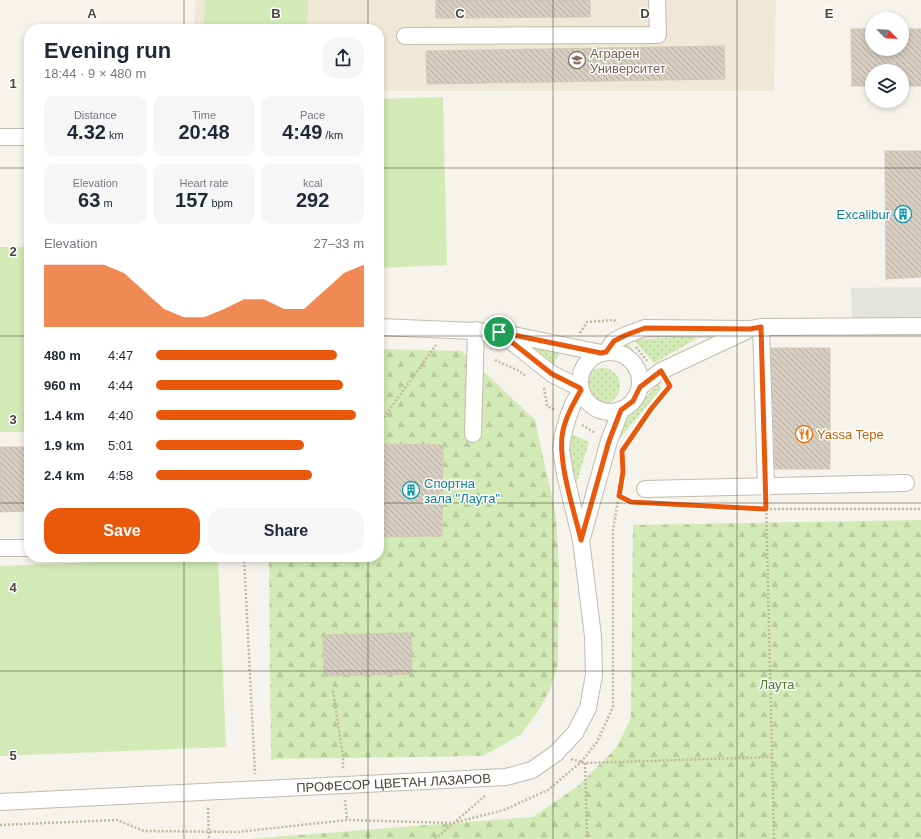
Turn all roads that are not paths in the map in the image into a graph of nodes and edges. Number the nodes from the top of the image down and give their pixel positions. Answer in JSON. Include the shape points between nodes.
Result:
{"nodes":[{"id":1,"x":657,"y":0,"type":"edge"},
{"id":2,"x":405,"y":36,"type":"dead end"},
{"id":3,"x":0,"y":137,"type":"edge"},
{"id":4,"x":24,"y":137,"type":"edge"},
{"id":5,"x":921,"y":326,"type":"edge"},
{"id":6,"x":384,"y":328,"type":"edge"},
{"id":7,"x":755,"y":328,"type":"junction"},
{"id":8,"x":476,"y":330,"type":"junction"},
{"id":9,"x":499,"y":332,"type":"junction"},
{"id":10,"x":603,"y":353,"type":"junction"},
{"id":11,"x":640,"y":387,"type":"junction"},
{"id":12,"x":580,"y":389,"type":"junction"},
{"id":13,"x":621,"y":410,"type":"junction"},
{"id":14,"x":473,"y":434,"type":"dead end"},
{"id":15,"x":906,"y":483,"type":"dead end"},
{"id":16,"x":766,"y":487,"type":"junction"},
{"id":17,"x":642,"y":496,"type":"road end"},
{"id":18,"x":581,"y":540,"type":"junction"},
{"id":19,"x":0,"y":548,"type":"edge"},
{"id":20,"x":24,"y":548,"type":"edge"},
{"id":21,"x":0,"y":802,"type":"edge"}],
"edges":[{"from":1,"to":2,"type":"street","via":[[658,35]]},
{"from":3,"to":4,"type":"street"},
{"from":5,"to":7,"type":"street"},
{"from":6,"to":8,"type":"street"},
{"from":7,"to":10,"type":"street","via":[[645,328],[614,341]]},
{"from":7,"to":11,"type":"street","via":[[661,371]]},
{"from":7,"to":16,"type":"street"},
{"from":8,"to":9,"type":"street"},
{"from":8,"to":14,"type":"street"},
{"from":9,"to":10,"type":"street"},
{"from":9,"to":12,"type":"street","via":[[552,374]]},
{"from":10,"to":11,"type":"street","via":[[615,352],[632,361],[640,378]]},
{"from":10,"to":12,"type":"street","via":[[586,363],[580,379]]},
{"from":11,"to":13,"type":"street","via":[[633,401]]},
{"from":12,"to":13,"type":"street","via":[[584,398],[596,409],[604,412]]},
{"from":12,"to":18,"type":"street","name":"ПРОФЕСОР ЦВЕТАН ЛАЗАРОВ","via":[[562,435],[561,449]]},
{"from":13,"to":18,"type":"street","name":"ПРОФЕСОР ЦВЕТАН ЛАЗАРОВ","via":[[609,441]]},
{"from":15,"to":16,"type":"street"},
{"from":16,"to":17,"type":"street"},
{"from":18,"to":21,"type":"street","name":"ПРОФЕСОР ЦВЕТАН ЛАЗАРОВ","via":[[594,676],[588,708],[575,733],[555,754],[532,770],[506,777]]},
{"from":19,"to":20,"type":"street"}]}
